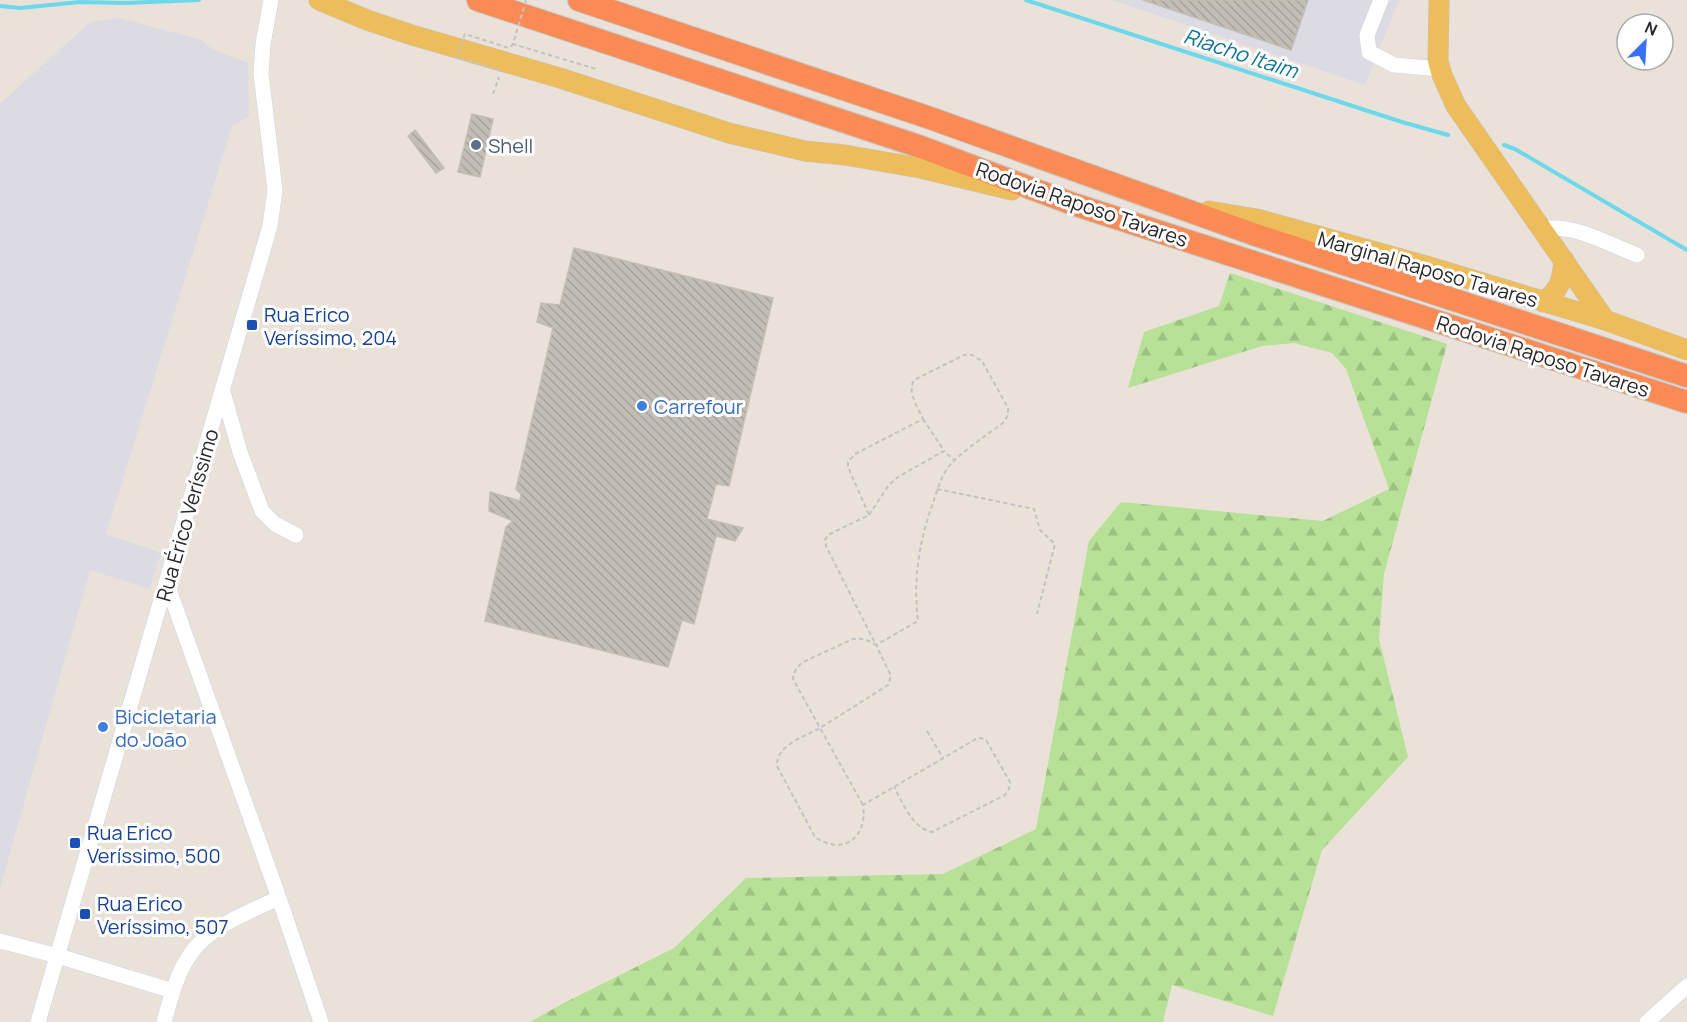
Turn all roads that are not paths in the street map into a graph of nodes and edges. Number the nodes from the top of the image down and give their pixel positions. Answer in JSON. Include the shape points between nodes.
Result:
{"nodes":[{"id":1,"x":271,"y":0,"type":"edge"},
{"id":2,"x":319,"y":0,"type":"edge"},
{"id":3,"x":478,"y":0,"type":"edge"},
{"id":4,"x":579,"y":0,"type":"edge"},
{"id":5,"x":1381,"y":0,"type":"edge"},
{"id":6,"x":1439,"y":0,"type":"edge"},
{"id":7,"x":1440,"y":69,"type":"junction"},
{"id":8,"x":1166,"y":203,"type":"junction"},
{"id":9,"x":1072,"y":204,"type":"junction"},
{"id":10,"x":1542,"y":229,"type":"junction"},
{"id":11,"x":1637,"y":255,"type":"dead end"},
{"id":12,"x":1564,"y":261,"type":"junction"},
{"id":13,"x":1543,"y":302,"type":"junction"},
{"id":14,"x":1605,"y":320,"type":"junction"},
{"id":15,"x":1687,"y":350,"type":"edge"},
{"id":16,"x":1687,"y":376,"type":"edge"},
{"id":17,"x":223,"y":392,"type":"junction"},
{"id":18,"x":1687,"y":402,"type":"edge"},
{"id":19,"x":296,"y":535,"type":"dead end"},
{"id":20,"x":167,"y":584,"type":"junction"},
{"id":21,"x":279,"y":898,"type":"junction"},
{"id":22,"x":0,"y":941,"type":"edge"},
{"id":23,"x":58,"y":956,"type":"junction"},
{"id":24,"x":1687,"y":986,"type":"edge"},
{"id":25,"x":173,"y":991,"type":"junction"},
{"id":26,"x":38,"y":1022,"type":"edge"},
{"id":27,"x":164,"y":1022,"type":"edge"},
{"id":28,"x":321,"y":1022,"type":"edge"},
{"id":29,"x":1647,"y":1022,"type":"edge"}],
"edges":[{"from":1,"to":17,"type":"street","name":"Rua Érico Veríssimo","via":[[261,74],[274,190],[270,226]]},
{"from":2,"to":9,"type":"main road","via":[[412,35],[729,133],[805,151],[920,168]]},
{"from":3,"to":9,"type":"highway","name":"Rodovia Raposo Tavares","via":[[921,147]]},
{"from":4,"to":8,"type":"highway","name":"Rodovia Raposo Tavares","via":[[930,118]]},
{"from":5,"to":7,"type":"street","via":[[1367,35],[1369,52],[1394,65]]},
{"from":6,"to":7,"type":"main road"},
{"from":7,"to":10,"type":"main road","via":[[1456,106]]},
{"from":8,"to":13,"type":"main road","name":"Marginal Raposo Tavares","via":[[1257,219]]},
{"from":8,"to":16,"type":"highway","name":"Rodovia Raposo Tavares"},
{"from":9,"to":18,"type":"highway","name":"Rodovia Raposo Tavares"},
{"from":10,"to":11,"type":"street","via":[[1570,229]]},
{"from":10,"to":12,"type":"main road"},
{"from":12,"to":13,"type":"main road","via":[[1557,289]]},
{"from":12,"to":14,"type":"main road"},
{"from":13,"to":14,"type":"main road","name":"Marginal Raposo Tavares"},
{"from":14,"to":15,"type":"main road","name":"Marginal Raposo Tavares"},
{"from":17,"to":19,"type":"street","via":[[262,511],[275,524]]},
{"from":17,"to":20,"type":"street","name":"Rua Érico Veríssimo"},
{"from":20,"to":21,"type":"street"},
{"from":20,"to":23,"type":"street","name":"Rua Érico Veríssimo"},
{"from":21,"to":25,"type":"street","via":[[210,934],[189,956]]},
{"from":21,"to":28,"type":"street"},
{"from":22,"to":23,"type":"street"},
{"from":23,"to":25,"type":"street"},
{"from":23,"to":26,"type":"street","name":"Rua Érico Veríssimo"},
{"from":24,"to":29,"type":"street"},
{"from":25,"to":27,"type":"street"}]}
